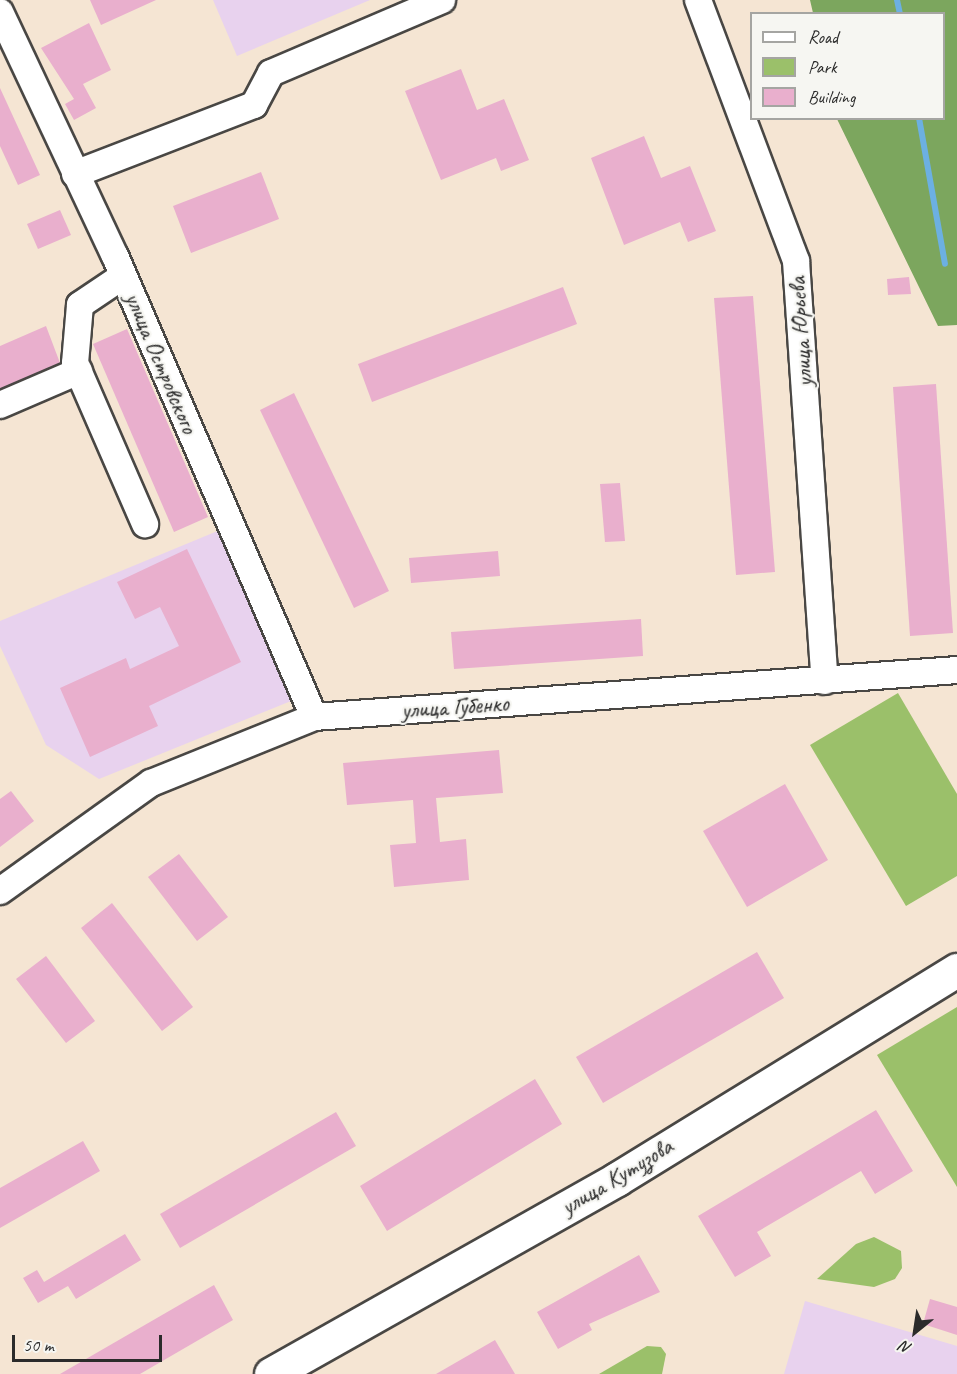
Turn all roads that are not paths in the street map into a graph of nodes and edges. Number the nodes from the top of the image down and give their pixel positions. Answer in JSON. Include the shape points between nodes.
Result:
{"nodes":[{"id":1,"x":442,"y":0,"type":"edge"},
{"id":2,"x":698,"y":0,"type":"edge"},
{"id":3,"x":0,"y":12,"type":"edge"},
{"id":4,"x":75,"y":174,"type":"junction"},
{"id":5,"x":123,"y":276,"type":"junction"},
{"id":6,"x":79,"y":371,"type":"junction"},
{"id":7,"x":0,"y":405,"type":"edge"},
{"id":8,"x":145,"y":524,"type":"dead end"},
{"id":9,"x":957,"y":670,"type":"edge"},
{"id":10,"x":825,"y":681,"type":"junction"},
{"id":11,"x":314,"y":717,"type":"junction"},
{"id":12,"x":0,"y":891,"type":"edge"},
{"id":13,"x":957,"y":970,"type":"edge"},
{"id":14,"x":271,"y":1374,"type":"edge"}],
"edges":[{"from":1,"to":4,"type":"street","via":[[271,73],[254,105]]},
{"from":2,"to":10,"type":"street","name":"улица Юрьева","via":[[796,261]]},
{"from":3,"to":4,"type":"street","name":"улица Островского"},
{"from":4,"to":5,"type":"street","name":"улица Островского"},
{"from":5,"to":6,"type":"street","via":[[80,305],[75,363]]},
{"from":5,"to":11,"type":"street","name":"улица Островского"},
{"from":6,"to":7,"type":"street"},
{"from":6,"to":8,"type":"street"},
{"from":9,"to":10,"type":"street","name":"улица Губенко"},
{"from":10,"to":11,"type":"street","name":"улица Губенко"},
{"from":11,"to":12,"type":"street","name":"улица Губенко","via":[[151,783]]},
{"from":13,"to":14,"type":"main road","name":"улица Кутузова","via":[[617,1179]]}]}
